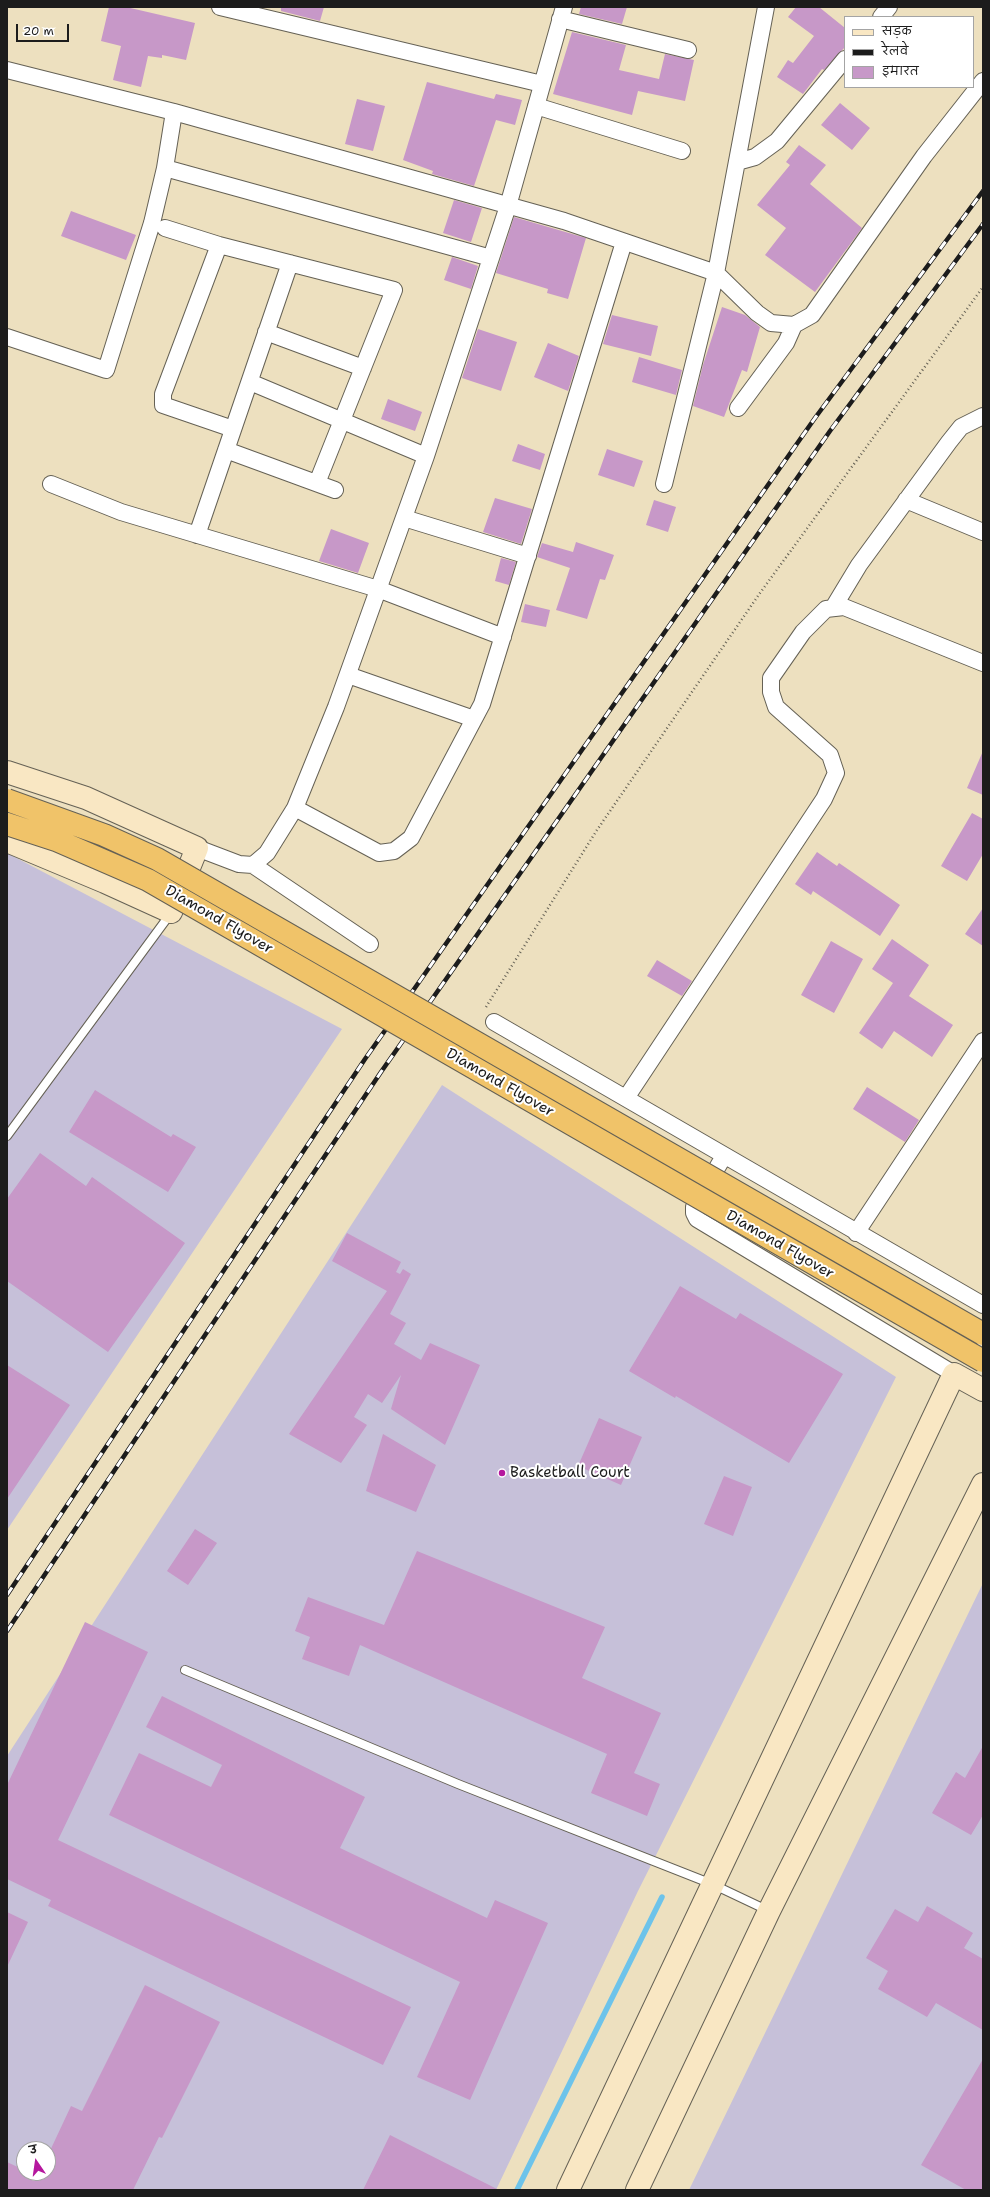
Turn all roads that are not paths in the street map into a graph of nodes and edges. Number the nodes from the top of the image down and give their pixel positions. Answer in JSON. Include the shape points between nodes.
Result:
{"nodes":[{"id":1,"x":220,"y":7,"type":"edge"},
{"id":2,"x":766,"y":7,"type":"edge"},
{"id":3,"x":890,"y":7,"type":"edge"},
{"id":4,"x":562,"y":13,"type":"edge"},
{"id":5,"x":882,"y":16,"type":"edge"},
{"id":6,"x":688,"y":50,"type":"dead end"},
{"id":7,"x":844,"y":60,"type":"edge"},
{"id":8,"x":7,"y":70,"type":"edge"},
{"id":9,"x":983,"y":80,"type":"edge"},
{"id":10,"x":542,"y":84,"type":"junction"},
{"id":11,"x":536,"y":106,"type":"junction"},
{"id":12,"x":174,"y":112,"type":"junction"},
{"id":13,"x":682,"y":151,"type":"dead end"},
{"id":14,"x":737,"y":162,"type":"junction"},
{"id":15,"x":166,"y":168,"type":"junction"},
{"id":16,"x":508,"y":206,"type":"junction"},
{"id":17,"x":165,"y":228,"type":"dead end"},
{"id":18,"x":624,"y":242,"type":"junction"},
{"id":19,"x":219,"y":245,"type":"junction"},
{"id":20,"x":491,"y":258,"type":"junction"},
{"id":21,"x":290,"y":263,"type":"junction"},
{"id":22,"x":716,"y":274,"type":"junction"},
{"id":23,"x":794,"y":324,"type":"junction"},
{"id":24,"x":266,"y":332,"type":"junction"},
{"id":25,"x":7,"y":337,"type":"edge"},
{"id":26,"x":363,"y":368,"type":"junction"},
{"id":27,"x":250,"y":382,"type":"junction"},
{"id":28,"x":738,"y":408,"type":"dead end"},
{"id":29,"x":983,"y":416,"type":"edge"},
{"id":30,"x":342,"y":422,"type":"junction"},
{"id":31,"x":233,"y":429,"type":"junction"},
{"id":32,"x":226,"y":450,"type":"junction"},
{"id":33,"x":426,"y":456,"type":"junction"},
{"id":34,"x":317,"y":483,"type":"junction"},
{"id":35,"x":51,"y":484,"type":"dead end"},
{"id":36,"x":664,"y":484,"type":"dead end"},
{"id":37,"x":336,"y":490,"type":"dead end"},
{"id":38,"x":906,"y":500,"type":"junction"},
{"id":39,"x":404,"y":518,"type":"junction"},
{"id":40,"x":983,"y":532,"type":"edge"},
{"id":41,"x":198,"y":535,"type":"junction"},
{"id":42,"x":528,"y":556,"type":"junction"},
{"id":43,"x":378,"y":589,"type":"junction"},
{"id":44,"x":833,"y":608,"type":"junction"},
{"id":45,"x":502,"y":637,"type":"junction"},
{"id":46,"x":983,"y":663,"type":"edge"},
{"id":47,"x":348,"y":675,"type":"junction"},
{"id":48,"x":474,"y":719,"type":"junction"},
{"id":49,"x":7,"y":772,"type":"edge"},
{"id":50,"x":7,"y":800,"type":"edge"},
{"id":51,"x":295,"y":808,"type":"junction"},
{"id":52,"x":7,"y":824,"type":"edge"},
{"id":53,"x":7,"y":841,"type":"edge"},
{"id":54,"x":197,"y":848,"type":"junction"},
{"id":55,"x":253,"y":865,"type":"junction"},
{"id":56,"x":171,"y":912,"type":"junction"},
{"id":57,"x":370,"y":944,"type":"dead end"},
{"id":58,"x":494,"y":1022,"type":"dead end"},
{"id":59,"x":983,"y":1041,"type":"edge"},
{"id":60,"x":626,"y":1098,"type":"junction"},
{"id":61,"x":7,"y":1136,"type":"edge"},
{"id":62,"x":724,"y":1156,"type":"junction"},
{"id":63,"x":856,"y":1233,"type":"junction"},
{"id":64,"x":983,"y":1305,"type":"edge"},
{"id":65,"x":983,"y":1334,"type":"edge"},
{"id":66,"x":983,"y":1361,"type":"edge"},
{"id":67,"x":954,"y":1374,"type":"junction"},
{"id":68,"x":983,"y":1390,"type":"edge"},
{"id":69,"x":983,"y":1484,"type":"edge"},
{"id":70,"x":185,"y":1670,"type":"dead end"},
{"id":71,"x":712,"y":1884,"type":"junction"},
{"id":72,"x":769,"y":1911,"type":"junction"},
{"id":73,"x":568,"y":2190,"type":"edge"},
{"id":74,"x":637,"y":2190,"type":"edge"}],
"edges":[{"from":1,"to":10,"type":"street"},
{"from":2,"to":14,"type":"street"},
{"from":3,"to":5,"type":"street"},
{"from":4,"to":6,"type":"street"},
{"from":4,"to":10,"type":"street"},
{"from":7,"to":14,"type":"street","via":[[777,141],[755,157]]},
{"from":8,"to":12,"type":"street"},
{"from":9,"to":23,"type":"street","via":[[924,156],[812,315]]},
{"from":10,"to":11,"type":"street"},
{"from":11,"to":13,"type":"street"},
{"from":11,"to":16,"type":"street"},
{"from":12,"to":15,"type":"street"},
{"from":12,"to":16,"type":"street"},
{"from":14,"to":22,"type":"street"},
{"from":15,"to":20,"type":"street"},
{"from":15,"to":25,"type":"street","via":[[152,223],[106,370]]},
{"from":16,"to":18,"type":"street","via":[[564,221]]},
{"from":16,"to":20,"type":"street"},
{"from":17,"to":19,"type":"street"},
{"from":18,"to":22,"type":"street"},
{"from":18,"to":42,"type":"street"},
{"from":19,"to":21,"type":"street"},
{"from":19,"to":31,"type":"street","via":[[163,394],[163,405]]},
{"from":20,"to":33,"type":"street"},
{"from":21,"to":24,"type":"street"},
{"from":21,"to":26,"type":"street","via":[[394,290]]},
{"from":22,"to":23,"type":"street","via":[[757,313],[772,323]]},
{"from":22,"to":36,"type":"street"},
{"from":23,"to":28,"type":"street","via":[[786,343]]},
{"from":24,"to":26,"type":"street"},
{"from":24,"to":27,"type":"street"},
{"from":26,"to":30,"type":"street"},
{"from":27,"to":30,"type":"street"},
{"from":27,"to":31,"type":"street"},
{"from":29,"to":38,"type":"street","via":[[961,427]]},
{"from":30,"to":33,"type":"street"},
{"from":30,"to":34,"type":"street"},
{"from":31,"to":32,"type":"street"},
{"from":32,"to":34,"type":"street"},
{"from":32,"to":41,"type":"street"},
{"from":33,"to":39,"type":"street"},
{"from":34,"to":37,"type":"street"},
{"from":35,"to":41,"type":"street","via":[[121,512]]},
{"from":38,"to":40,"type":"street"},
{"from":38,"to":44,"type":"street","via":[[859,565]]},
{"from":39,"to":42,"type":"street"},
{"from":39,"to":43,"type":"street"},
{"from":41,"to":43,"type":"street"},
{"from":42,"to":45,"type":"street"},
{"from":43,"to":45,"type":"street"},
{"from":43,"to":47,"type":"street"},
{"from":44,"to":46,"type":"street","via":[[844,607]]},
{"from":44,"to":60,"type":"street","via":[[826,609],[803,632],[771,678],[771,692],[776,707],[830,756],[836,773],[824,799]]},
{"from":45,"to":48,"type":"street","via":[[482,704]]},
{"from":47,"to":48,"type":"street"},
{"from":47,"to":51,"type":"street"},
{"from":48,"to":51,"type":"street","via":[[411,838],[394,851],[379,853]]},
{"from":49,"to":54,"type":"street","via":[[86,798]]},
{"from":50,"to":65,"type":"highway","name":"Diamond Flyover","bridge":true,"via":[[104,835],[157,859]]},
{"from":51,"to":55,"type":"street","via":[[267,853]]},
{"from":52,"to":66,"type":"highway","name":"Diamond Flyover","bridge":true,"via":[[56,840],[148,880]]},
{"from":53,"to":56,"type":"street"},
{"from":54,"to":55,"type":"street","via":[[239,864]]},
{"from":54,"to":56,"type":"street"},
{"from":55,"to":57,"type":"street"},
{"from":56,"to":61,"type":"lane"},
{"from":58,"to":60,"type":"street"},
{"from":59,"to":63,"type":"street"},
{"from":60,"to":62,"type":"street"},
{"from":62,"to":63,"type":"street"},
{"from":62,"to":67,"type":"street","via":[[694,1207],[697,1219]]},
{"from":63,"to":64,"type":"street"},
{"from":67,"to":68,"type":"street"},
{"from":67,"to":71,"type":"street"},
{"from":69,"to":72,"type":"street"},
{"from":70,"to":71,"type":"lane","via":[[458,1784]]},
{"from":71,"to":72,"type":"lane"},
{"from":71,"to":73,"type":"street"},
{"from":72,"to":74,"type":"street"}]}
